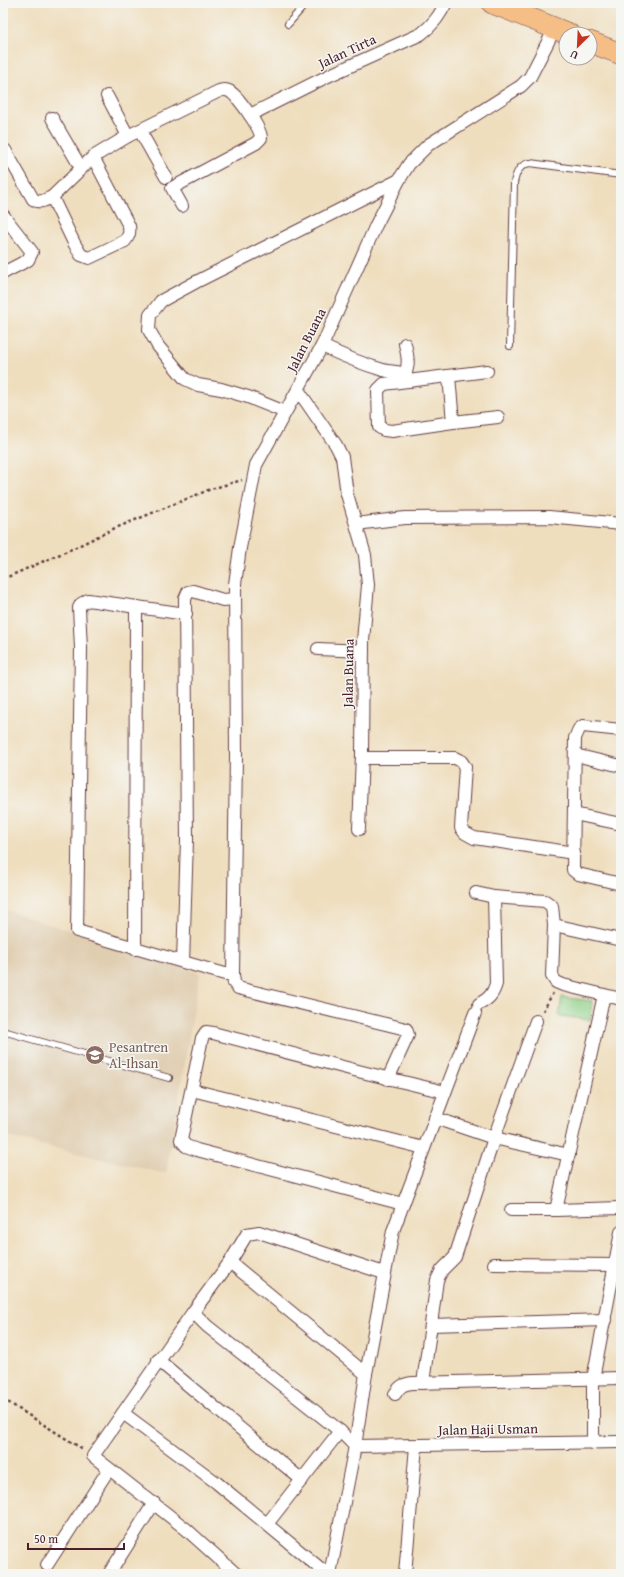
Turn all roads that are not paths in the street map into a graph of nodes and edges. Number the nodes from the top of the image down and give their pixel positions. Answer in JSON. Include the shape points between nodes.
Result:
{"nodes":[{"id":1,"x":304,"y":3,"type":"edge"},
{"id":2,"x":446,"y":3,"type":"edge"},
{"id":3,"x":496,"y":4,"type":"edge"},
{"id":4,"x":288,"y":24,"type":"dead end"},
{"id":5,"x":558,"y":29,"type":"edge"},
{"id":6,"x":558,"y":37,"type":"edge"},
{"id":7,"x":598,"y":45,"type":"edge"},
{"id":8,"x":621,"y":54,"type":"edge"},
{"id":9,"x":107,"y":96,"type":"dead end"},
{"id":10,"x":250,"y":115,"type":"junction"},
{"id":11,"x":52,"y":118,"type":"dead end"},
{"id":12,"x":140,"y":131,"type":"junction"},
{"id":13,"x":128,"y":136,"type":"junction"},
{"id":14,"x":5,"y":150,"type":"dead end"},
{"id":15,"x":93,"y":157,"type":"junction"},
{"id":16,"x":81,"y":168,"type":"junction"},
{"id":17,"x":621,"y":175,"type":"edge"},
{"id":18,"x":166,"y":176,"type":"dead end"},
{"id":19,"x":399,"y":180,"type":"junction"},
{"id":20,"x":52,"y":197,"type":"junction"},
{"id":21,"x":182,"y":206,"type":"dead end"},
{"id":22,"x":3,"y":215,"type":"edge"},
{"id":23,"x":3,"y":273,"type":"edge"},
{"id":24,"x":405,"y":344,"type":"dead end"},
{"id":25,"x":322,"y":346,"type":"junction"},
{"id":26,"x":510,"y":346,"type":"dead end"},
{"id":27,"x":487,"y":371,"type":"dead end"},
{"id":28,"x":449,"y":376,"type":"junction"},
{"id":29,"x":407,"y":377,"type":"junction"},
{"id":30,"x":298,"y":390,"type":"junction"},
{"id":31,"x":285,"y":412,"type":"junction"},
{"id":32,"x":498,"y":417,"type":"dead end"},
{"id":33,"x":453,"y":422,"type":"junction"},
{"id":34,"x":356,"y":524,"type":"junction"},
{"id":35,"x":621,"y":524,"type":"edge"},
{"id":36,"x":235,"y":599,"type":"junction"},
{"id":37,"x":136,"y":607,"type":"junction"},
{"id":38,"x":186,"y":614,"type":"junction"},
{"id":39,"x":318,"y":649,"type":"dead end"},
{"id":40,"x":363,"y":651,"type":"junction"},
{"id":41,"x":621,"y":730,"type":"edge"},
{"id":42,"x":575,"y":755,"type":"junction"},
{"id":43,"x":362,"y":758,"type":"junction"},
{"id":44,"x":621,"y":766,"type":"edge"},
{"id":45,"x":574,"y":814,"type":"junction"},
{"id":46,"x":621,"y":824,"type":"edge"},
{"id":47,"x":359,"y":829,"type":"dead end"},
{"id":48,"x":574,"y":853,"type":"junction"},
{"id":49,"x":621,"y":884,"type":"edge"},
{"id":50,"x":476,"y":893,"type":"dead end"},
{"id":51,"x":494,"y":897,"type":"junction"},
{"id":52,"x":554,"y":925,"type":"junction"},
{"id":53,"x":621,"y":940,"type":"edge"},
{"id":54,"x":135,"y":949,"type":"junction"},
{"id":55,"x":183,"y":962,"type":"junction"},
{"id":56,"x":233,"y":974,"type":"junction"},
{"id":57,"x":604,"y":995,"type":"junction"},
{"id":58,"x":621,"y":999,"type":"edge"},
{"id":59,"x":536,"y":1021,"type":"road end"},
{"id":60,"x":3,"y":1031,"type":"edge"},
{"id":61,"x":169,"y":1078,"type":"dead end"},
{"id":62,"x":388,"y":1079,"type":"junction"},
{"id":63,"x":192,"y":1090,"type":"junction"},
{"id":64,"x":445,"y":1092,"type":"junction"},
{"id":65,"x":435,"y":1118,"type":"junction"},
{"id":66,"x":494,"y":1138,"type":"junction"},
{"id":67,"x":424,"y":1148,"type":"junction"},
{"id":68,"x":569,"y":1155,"type":"junction"},
{"id":69,"x":403,"y":1204,"type":"junction"},
{"id":70,"x":621,"y":1208,"type":"edge"},
{"id":71,"x":511,"y":1210,"type":"dead end"},
{"id":72,"x":556,"y":1210,"type":"junction"},
{"id":73,"x":621,"y":1232,"type":"edge"},
{"id":74,"x":230,"y":1262,"type":"junction"},
{"id":75,"x":494,"y":1264,"type":"dead end"},
{"id":76,"x":615,"y":1265,"type":"junction"},
{"id":77,"x":384,"y":1273,"type":"junction"},
{"id":78,"x":193,"y":1312,"type":"junction"},
{"id":79,"x":605,"y":1320,"type":"junction"},
{"id":80,"x":431,"y":1325,"type":"junction"},
{"id":81,"x":158,"y":1360,"type":"junction"},
{"id":82,"x":366,"y":1374,"type":"junction"},
{"id":83,"x":621,"y":1378,"type":"edge"},
{"id":84,"x":593,"y":1379,"type":"junction"},
{"id":85,"x":423,"y":1383,"type":"junction"},
{"id":86,"x":395,"y":1394,"type":"dead end"},
{"id":87,"x":122,"y":1412,"type":"junction"},
{"id":88,"x":340,"y":1431,"type":"junction"},
{"id":89,"x":621,"y":1442,"type":"edge"},
{"id":90,"x":593,"y":1443,"type":"junction"},
{"id":91,"x":355,"y":1446,"type":"junction"},
{"id":92,"x":416,"y":1446,"type":"junction"},
{"id":93,"x":109,"y":1469,"type":"junction"},
{"id":94,"x":302,"y":1480,"type":"junction"},
{"id":95,"x":154,"y":1503,"type":"junction"},
{"id":96,"x":267,"y":1524,"type":"junction"},
{"id":97,"x":47,"y":1565,"type":"dead end"},
{"id":98,"x":109,"y":1574,"type":"edge"},
{"id":99,"x":236,"y":1574,"type":"edge"},
{"id":100,"x":328,"y":1574,"type":"edge"},
{"id":101,"x":405,"y":1574,"type":"edge"}],
"edges":[{"from":1,"to":4,"type":"lane"},
{"from":2,"to":10,"type":"street","name":"Jalan Tirta","via":[[438,19],[421,34]]},
{"from":3,"to":5,"type":"highway"},
{"from":6,"to":19,"type":"street","name":"Jalan Buana","via":[[521,86],[428,145]]},
{"from":7,"to":8,"type":"highway"},
{"from":9,"to":13,"type":"street"},
{"from":10,"to":12,"type":"street","via":[[234,94],[224,90]]},
{"from":10,"to":21,"type":"street","via":[[260,131],[259,141],[172,188]]},
{"from":11,"to":16,"type":"street"},
{"from":12,"to":13,"type":"street"},
{"from":12,"to":18,"type":"street"},
{"from":13,"to":15,"type":"street"},
{"from":14,"to":20,"type":"street","via":[[38,202]]},
{"from":15,"to":16,"type":"street"},
{"from":15,"to":20,"type":"street","via":[[129,226],[129,237],[125,241],[89,258],[81,255]]},
{"from":16,"to":20,"type":"street"},
{"from":17,"to":26,"type":"lane","via":[[530,164],[524,164],[519,169],[514,183]]},
{"from":19,"to":25,"type":"street","name":"Jalan Buana"},
{"from":19,"to":31,"type":"street","via":[[196,282],[161,301],[150,315],[150,330],[158,346],[185,380],[248,397]]},
{"from":22,"to":23,"type":"street","via":[[32,252],[28,260]]},
{"from":24,"to":29,"type":"street","via":[[408,359]]},
{"from":25,"to":29,"type":"street","via":[[348,358]]},
{"from":25,"to":30,"type":"street","name":"Jalan Buana"},
{"from":27,"to":28,"type":"street"},
{"from":28,"to":29,"type":"street"},
{"from":28,"to":33,"type":"street"},
{"from":29,"to":33,"type":"street","via":[[379,387],[379,427],[392,431]]},
{"from":30,"to":31,"type":"street"},
{"from":30,"to":34,"type":"street","name":"Jalan Buana","via":[[342,456],[347,494]]},
{"from":31,"to":36,"type":"street","via":[[256,465],[240,548]]},
{"from":32,"to":33,"type":"street"},
{"from":34,"to":35,"type":"street","via":[[405,518],[548,517]]},
{"from":34,"to":40,"type":"street","name":"Jalan Buana","via":[[368,585]]},
{"from":36,"to":38,"type":"street","via":[[223,600],[193,591],[188,592],[185,599]]},
{"from":36,"to":56,"type":"street"},
{"from":37,"to":38,"type":"street"},
{"from":37,"to":54,"type":"street"},
{"from":37,"to":54,"type":"street","via":[[88,600],[79,608],[81,648],[77,931]]},
{"from":38,"to":55,"type":"street","via":[[187,840]]},
{"from":39,"to":40,"type":"street"},
{"from":40,"to":43,"type":"street","name":"Jalan Buana"},
{"from":41,"to":42,"type":"street","via":[[583,726],[575,738]]},
{"from":42,"to":44,"type":"street"},
{"from":42,"to":45,"type":"street"},
{"from":43,"to":47,"type":"street","name":"Jalan Buana"},
{"from":43,"to":48,"type":"street","via":[[455,758],[465,767],[461,828],[465,834],[474,838]]},
{"from":45,"to":46,"type":"street"},
{"from":45,"to":48,"type":"street"},
{"from":48,"to":49,"type":"street","via":[[573,870],[578,874]]},
{"from":50,"to":51,"type":"street"},
{"from":51,"to":52,"type":"street","via":[[545,902],[552,906]]},
{"from":51,"to":64,"type":"street","via":[[494,992],[477,1009]]},
{"from":52,"to":53,"type":"street"},
{"from":52,"to":57,"type":"street","via":[[552,976],[556,982]]},
{"from":54,"to":55,"type":"street"},
{"from":55,"to":56,"type":"street"},
{"from":56,"to":62,"type":"street","via":[[234,983],[238,988],[406,1029],[406,1043]]},
{"from":57,"to":58,"type":"street"},
{"from":57,"to":68,"type":"street"},
{"from":59,"to":66,"type":"street"},
{"from":60,"to":61,"type":"lane"},
{"from":62,"to":63,"type":"street","via":[[206,1032],[200,1043]]},
{"from":62,"to":64,"type":"street"},
{"from":63,"to":67,"type":"street"},
{"from":63,"to":69,"type":"street","via":[[181,1140],[186,1146]]},
{"from":64,"to":65,"type":"street"},
{"from":65,"to":66,"type":"street"},
{"from":65,"to":67,"type":"street"},
{"from":66,"to":68,"type":"street"},
{"from":66,"to":80,"type":"street","via":[[454,1257],[437,1280]]},
{"from":67,"to":69,"type":"street"},
{"from":68,"to":72,"type":"street"},
{"from":69,"to":77,"type":"street","via":[[393,1231]]},
{"from":70,"to":72,"type":"street"},
{"from":71,"to":72,"type":"street"},
{"from":73,"to":76,"type":"street"},
{"from":74,"to":77,"type":"street","via":[[247,1234],[259,1232]]},
{"from":74,"to":78,"type":"street"},
{"from":74,"to":82,"type":"street"},
{"from":75,"to":76,"type":"street"},
{"from":76,"to":79,"type":"street"},
{"from":77,"to":82,"type":"street"},
{"from":78,"to":81,"type":"street"},
{"from":78,"to":88,"type":"street","via":[[207,1326]]},
{"from":79,"to":80,"type":"street"},
{"from":79,"to":84,"type":"street"},
{"from":80,"to":85,"type":"street"},
{"from":81,"to":87,"type":"street"},
{"from":81,"to":94,"type":"street"},
{"from":82,"to":91,"type":"street"},
{"from":83,"to":84,"type":"street"},
{"from":84,"to":85,"type":"street"},
{"from":84,"to":90,"type":"street"},
{"from":85,"to":86,"type":"street","via":[[403,1384]]},
{"from":87,"to":93,"type":"street","via":[[93,1456]]},
{"from":87,"to":96,"type":"street"},
{"from":88,"to":91,"type":"street"},
{"from":88,"to":94,"type":"street"},
{"from":89,"to":90,"type":"street","name":"Jalan Haji Usman"},
{"from":90,"to":92,"type":"street","name":"Jalan Haji Usman"},
{"from":91,"to":92,"type":"street","name":"Jalan Haji Usman"},
{"from":91,"to":100,"type":"street"},
{"from":92,"to":101,"type":"street"},
{"from":93,"to":95,"type":"street"},
{"from":93,"to":97,"type":"street"},
{"from":94,"to":96,"type":"street"},
{"from":95,"to":98,"type":"street"},
{"from":95,"to":99,"type":"street"},
{"from":96,"to":100,"type":"street"}]}
